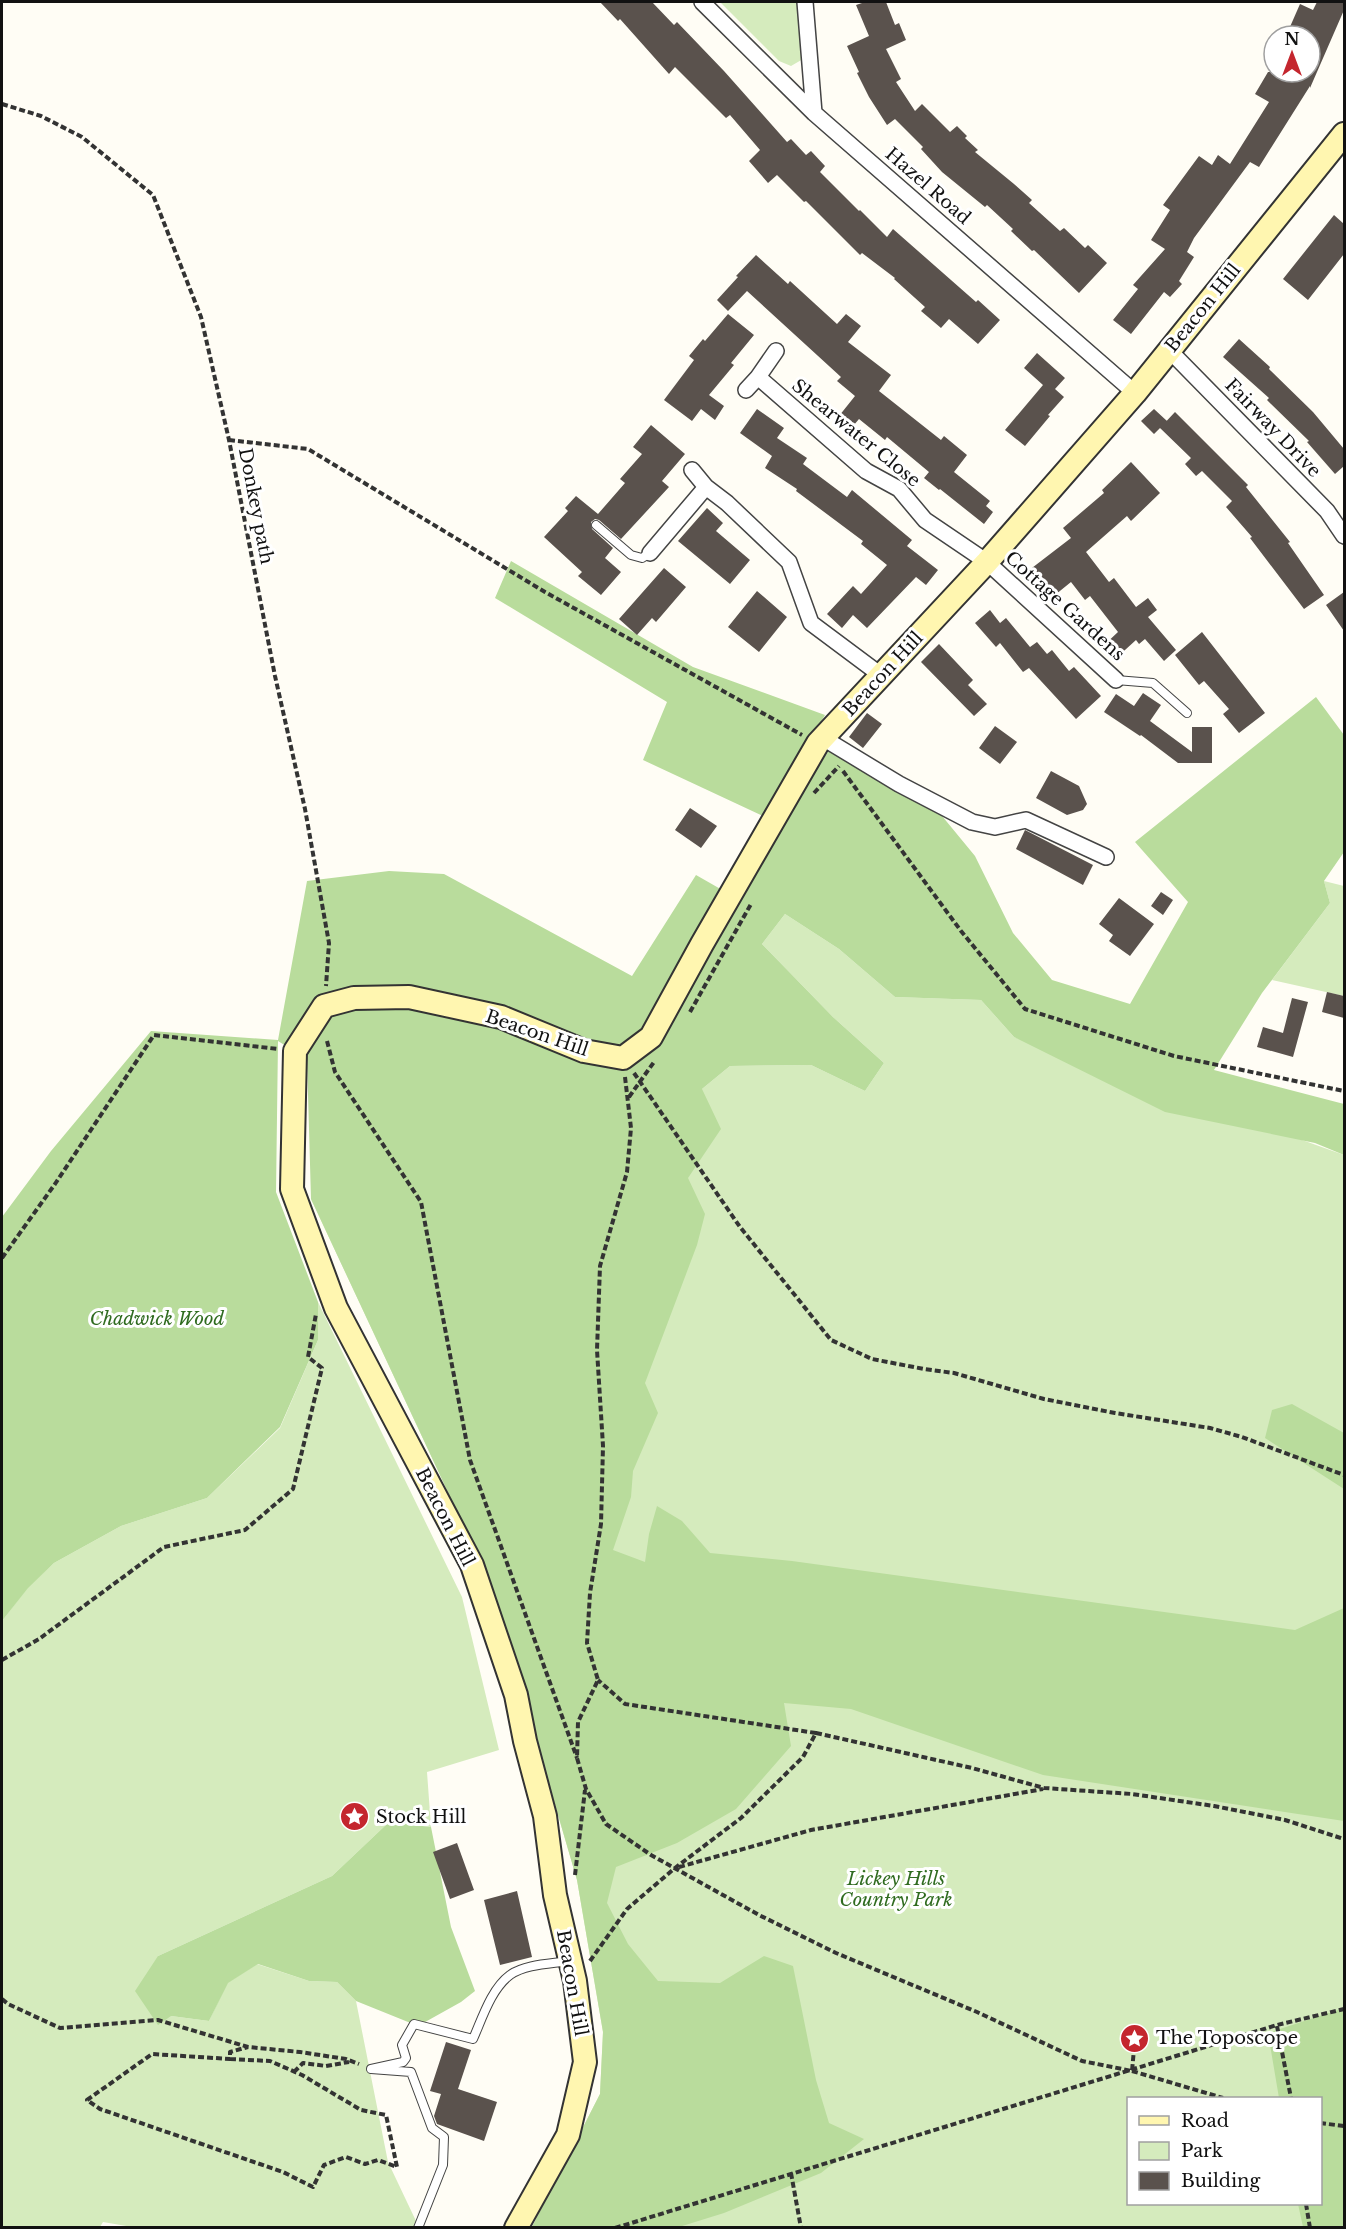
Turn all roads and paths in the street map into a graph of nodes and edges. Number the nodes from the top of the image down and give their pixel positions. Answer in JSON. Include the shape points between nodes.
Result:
{"nodes":[{"id":1,"x":702,"y":2,"type":"edge"},
{"id":2,"x":806,"y":2,"type":"edge"},
{"id":3,"x":2,"y":104,"type":"edge"},
{"id":4,"x":814,"y":113,"type":"junction"},
{"id":5,"x":1344,"y":134,"type":"edge"},
{"id":6,"x":1169,"y":350,"type":"junction"},
{"id":7,"x":776,"y":351,"type":"dead end"},
{"id":8,"x":758,"y":377,"type":"junction"},
{"id":9,"x":746,"y":390,"type":"dead end"},
{"id":10,"x":1135,"y":393,"type":"junction"},
{"id":11,"x":229,"y":440,"type":"junction"},
{"id":12,"x":692,"y":470,"type":"dead end"},
{"id":13,"x":706,"y":487,"type":"junction"},
{"id":14,"x":596,"y":525,"type":"dead end"},
{"id":15,"x":1344,"y":536,"type":"edge"},
{"id":16,"x":650,"y":553,"type":"joint"},
{"id":17,"x":987,"y":562,"type":"junction"},
{"id":18,"x":882,"y":676,"type":"junction"},
{"id":19,"x":1116,"y":680,"type":"joint"},
{"id":20,"x":1187,"y":713,"type":"dead end"},
{"id":21,"x":820,"y":741,"type":"junction"},
{"id":22,"x":839,"y":766,"type":"dead end"},
{"id":23,"x":1106,"y":857,"type":"dead end"},
{"id":24,"x":324,"y":1006,"type":"junction"},
{"id":25,"x":324,"y":1031,"type":"dead end"},
{"id":26,"x":295,"y":1051,"type":"junction"},
{"id":27,"x":1344,"y":1091,"type":"edge"},
{"id":28,"x":2,"y":1258,"type":"edge"},
{"id":29,"x":317,"y":1304,"type":"dead end"},
{"id":30,"x":1344,"y":1475,"type":"edge"},
{"id":31,"x":2,"y":1660,"type":"edge"},
{"id":32,"x":598,"y":1680,"type":"junction"},
{"id":33,"x":816,"y":1733,"type":"junction"},
{"id":34,"x":577,"y":1758,"type":"junction"},
{"id":35,"x":1044,"y":1788,"type":"junction"},
{"id":36,"x":585,"y":1789,"type":"junction"},
{"id":37,"x":1344,"y":1839,"type":"edge"},
{"id":38,"x":675,"y":1868,"type":"junction"},
{"id":39,"x":555,"y":1895,"type":"junction"},
{"id":40,"x":573,"y":1971,"type":"junction"},
{"id":41,"x":2,"y":1999,"type":"edge"},
{"id":42,"x":1344,"y":2009,"type":"edge"},
{"id":43,"x":1277,"y":2025,"type":"junction"},
{"id":44,"x":1135,"y":2038,"type":"dead end"},
{"id":45,"x":248,"y":2047,"type":"junction"},
{"id":46,"x":230,"y":2059,"type":"junction"},
{"id":47,"x":353,"y":2062,"type":"junction"},
{"id":48,"x":370,"y":2069,"type":"junction"},
{"id":49,"x":1132,"y":2071,"type":"junction"},
{"id":50,"x":294,"y":2072,"type":"junction"},
{"id":51,"x":1220,"y":2097,"type":"edge"},
{"id":52,"x":1291,"y":2097,"type":"edge"},
{"id":53,"x":1322,"y":2123,"type":"edge"},
{"id":54,"x":1344,"y":2126,"type":"edge"},
{"id":55,"x":791,"y":2173,"type":"junction"},
{"id":56,"x":1306,"y":2205,"type":"edge"},
{"id":57,"x":418,"y":2228,"type":"edge"},
{"id":58,"x":516,"y":2228,"type":"edge"},
{"id":59,"x":615,"y":2228,"type":"edge"},
{"id":60,"x":801,"y":2228,"type":"edge"},
{"id":61,"x":1310,"y":2228,"type":"edge"}],
"edges":[{"from":1,"to":4,"type":"street","name":"Hazel Road"},
{"from":2,"to":4,"type":"street"},
{"from":3,"to":11,"type":"path","name":"Donkey path","via":[[41,116],[82,137],[153,195],[201,317]]},
{"from":4,"to":10,"type":"street","name":"Hazel Road"},
{"from":5,"to":6,"type":"street","name":"Beacon Hill"},
{"from":6,"to":10,"type":"street","name":"Beacon Hill"},
{"from":6,"to":15,"type":"street","name":"Fairway Drive","via":[[1327,511]]},
{"from":7,"to":8,"type":"street"},
{"from":8,"to":9,"type":"street"},
{"from":8,"to":17,"type":"street","name":"Shearwater Close","via":[[867,471],[899,489],[925,520]]},
{"from":10,"to":17,"type":"street","name":"Beacon Hill"},
{"from":11,"to":21,"type":"path","via":[[308,449],[545,592]]},
{"from":11,"to":24,"type":"path","name":"Donkey path","via":[[329,943]]},
{"from":12,"to":13,"type":"street"},
{"from":13,"to":16,"type":"street"},
{"from":13,"to":18,"type":"street","via":[[789,562],[811,623]]},
{"from":14,"to":16,"type":"lane","via":[[631,555],[642,558]]},
{"from":17,"to":18,"type":"street","name":"Beacon Hill"},
{"from":17,"to":19,"type":"street","name":"Cottage Gardens"},
{"from":18,"to":21,"type":"street","name":"Beacon Hill"},
{"from":19,"to":20,"type":"lane","via":[[1153,683]]},
{"from":21,"to":23,"type":"street","via":[[972,822],[995,827],[1026,820]]},
{"from":21,"to":24,"type":"street","name":"Beacon Hill","via":[[651,1037],[623,1058],[584,1051],[501,1017],[409,997],[354,998]]},
{"from":22,"to":27,"type":"path","via":[[1024,1009],[1174,1056]]},
{"from":24,"to":26,"type":"street"},
{"from":25,"to":34,"type":"path","via":[[335,1072],[421,1202],[470,1460]]},
{"from":26,"to":28,"type":"path","via":[[154,1035]]},
{"from":26,"to":39,"type":"street","name":"Beacon Hill","via":[[292,1189],[336,1308],[472,1565],[516,1695],[544,1816]]},
{"from":29,"to":31,"type":"path","via":[[309,1357],[322,1368],[293,1489],[245,1530],[164,1547],[39,1639]]},
{"from":30,"to":32,"type":"path","via":[[1210,1428],[1044,1399],[954,1373],[872,1359],[831,1341],[740,1227],[640,1082],[628,1098],[631,1128],[627,1172],[600,1266],[597,1350],[603,1446],[601,1524],[587,1643]]},
{"from":32,"to":33,"type":"path","via":[[625,1704]]},
{"from":32,"to":34,"type":"path","via":[[578,1722]]},
{"from":33,"to":35,"type":"path"},
{"from":33,"to":38,"type":"path","via":[[803,1757],[741,1818]]},
{"from":34,"to":36,"type":"path"},
{"from":35,"to":37,"type":"path","via":[[1132,1794],[1214,1806],[1285,1820]]},
{"from":35,"to":38,"type":"path","via":[[811,1830]]},
{"from":36,"to":38,"type":"path","via":[[606,1824]]},
{"from":36,"to":39,"type":"path","via":[[573,1892]]},
{"from":38,"to":40,"type":"path","via":[[627,1909]]},
{"from":38,"to":49,"type":"path","via":[[836,1953],[1082,2061]]},
{"from":39,"to":40,"type":"street","name":"Beacon Hill"},
{"from":40,"to":48,"type":"lane","via":[[528,1968],[511,1975],[498,1988],[473,2039],[414,2024],[402,2045],[406,2058],[403,2062]]},
{"from":40,"to":58,"type":"street","name":"Beacon Hill","via":[[585,2062],[568,2135]]},
{"from":41,"to":45,"type":"path","via":[[60,2028],[158,2020]]},
{"from":42,"to":43,"type":"path"},
{"from":43,"to":49,"type":"path"},
{"from":43,"to":52,"type":"path"},
{"from":44,"to":49,"type":"path"},
{"from":45,"to":46,"type":"path","via":[[230,2052]]},
{"from":45,"to":47,"type":"path"},
{"from":46,"to":50,"type":"path","via":[[270,2061]]},
{"from":46,"to":50,"type":"path","via":[[152,2054],[87,2100],[100,2109],[283,2172],[313,2187],[324,2165],[346,2157],[365,2164],[378,2160],[397,2168],[386,2115],[361,2110]]},
{"from":47,"to":48,"type":"path"},
{"from":47,"to":50,"type":"path","via":[[326,2066],[303,2063]]},
{"from":48,"to":57,"type":"lane","via":[[411,2072],[432,2128],[444,2137],[443,2165]]},
{"from":49,"to":51,"type":"path"},
{"from":49,"to":55,"type":"path"},
{"from":53,"to":54,"type":"path"},
{"from":55,"to":59,"type":"path"},
{"from":55,"to":60,"type":"path"},
{"from":56,"to":61,"type":"path"}]}
